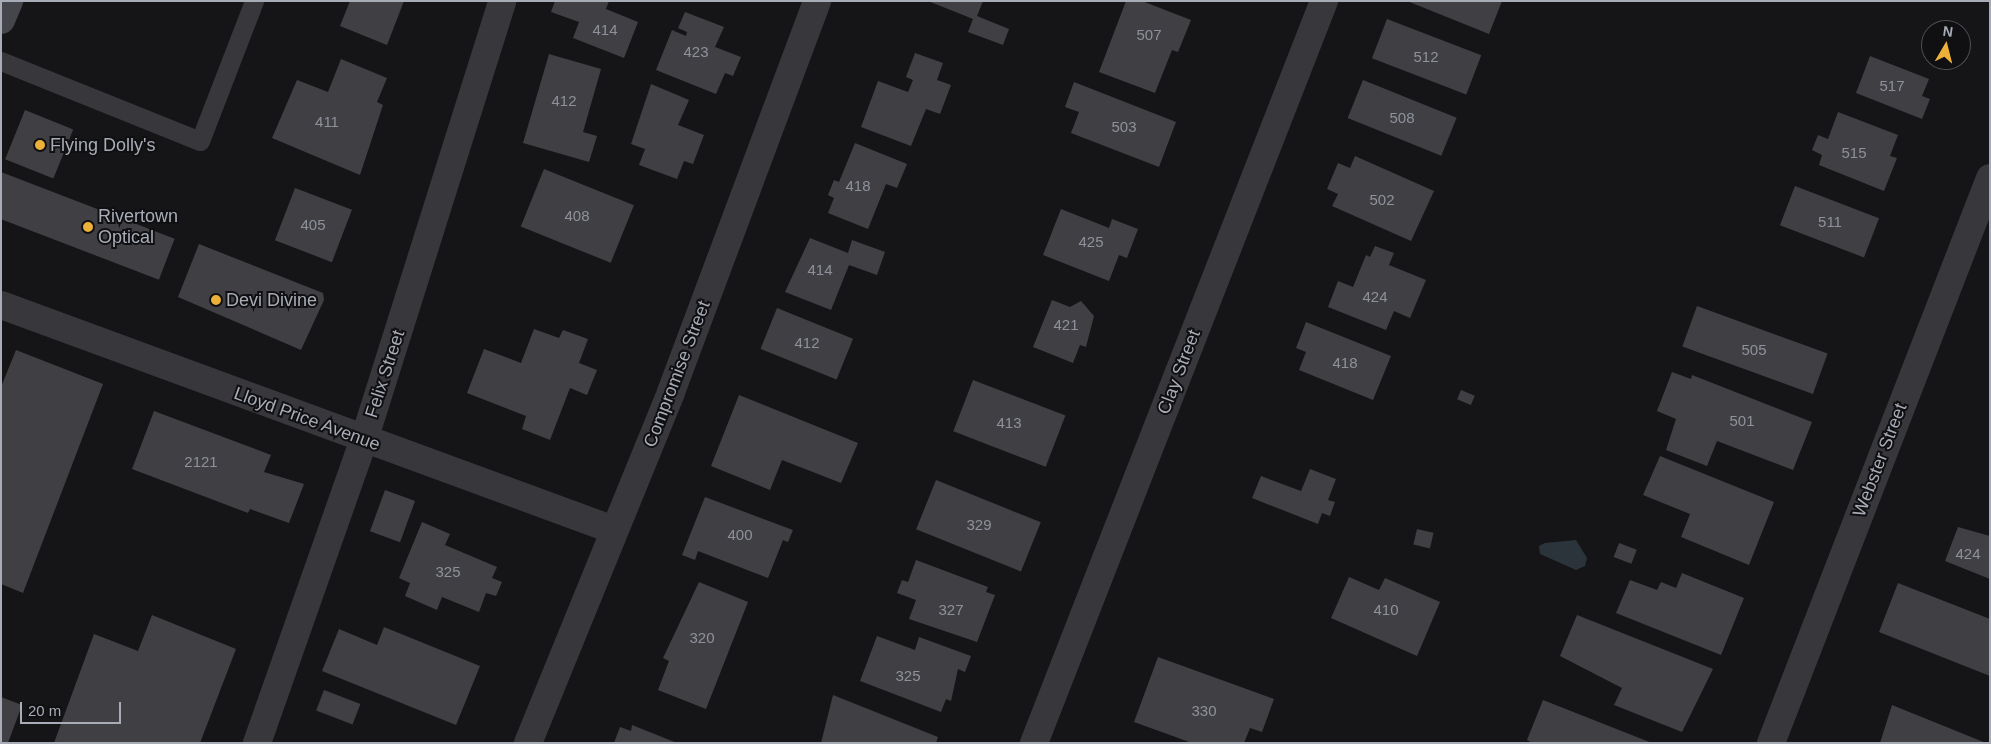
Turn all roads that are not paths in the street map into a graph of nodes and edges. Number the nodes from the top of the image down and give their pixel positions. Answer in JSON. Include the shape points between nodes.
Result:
{"nodes":[{"id":1,"x":9,"y":1,"type":"edge"},
{"id":2,"x":254,"y":1,"type":"edge"},
{"id":3,"x":502,"y":1,"type":"edge"},
{"id":4,"x":818,"y":1,"type":"edge"},
{"id":5,"x":1324,"y":1,"type":"edge"},
{"id":6,"x":1,"y":20,"type":"edge"},
{"id":7,"x":1,"y":61,"type":"edge"},
{"id":8,"x":1990,"y":178,"type":"edge"},
{"id":9,"x":1,"y":305,"type":"edge"},
{"id":10,"x":364,"y":440,"type":"junction"},
{"id":11,"x":614,"y":530,"type":"junction"},
{"id":12,"x":257,"y":743,"type":"edge"},
{"id":13,"x":528,"y":743,"type":"edge"},
{"id":14,"x":1034,"y":743,"type":"edge"},
{"id":15,"x":1770,"y":743,"type":"edge"}],
"edges":[{"from":1,"to":6,"type":"main road"},
{"from":2,"to":7,"type":"lane","via":[[200,141]]},
{"from":3,"to":10,"type":"street","name":"Felix Street"},
{"from":4,"to":11,"type":"street","name":"Compromise Street","via":[[671,392]]},
{"from":5,"to":14,"type":"street","name":"Clay Street"},
{"from":8,"to":15,"type":"street","name":"Webster Street"},
{"from":9,"to":10,"type":"street","name":"Lloyd Price Avenue"},
{"from":10,"to":11,"type":"street","name":"Lloyd Price Avenue"},
{"from":10,"to":12,"type":"street","name":"Felix Street"},
{"from":11,"to":13,"type":"street","name":"Compromise Street"}]}
